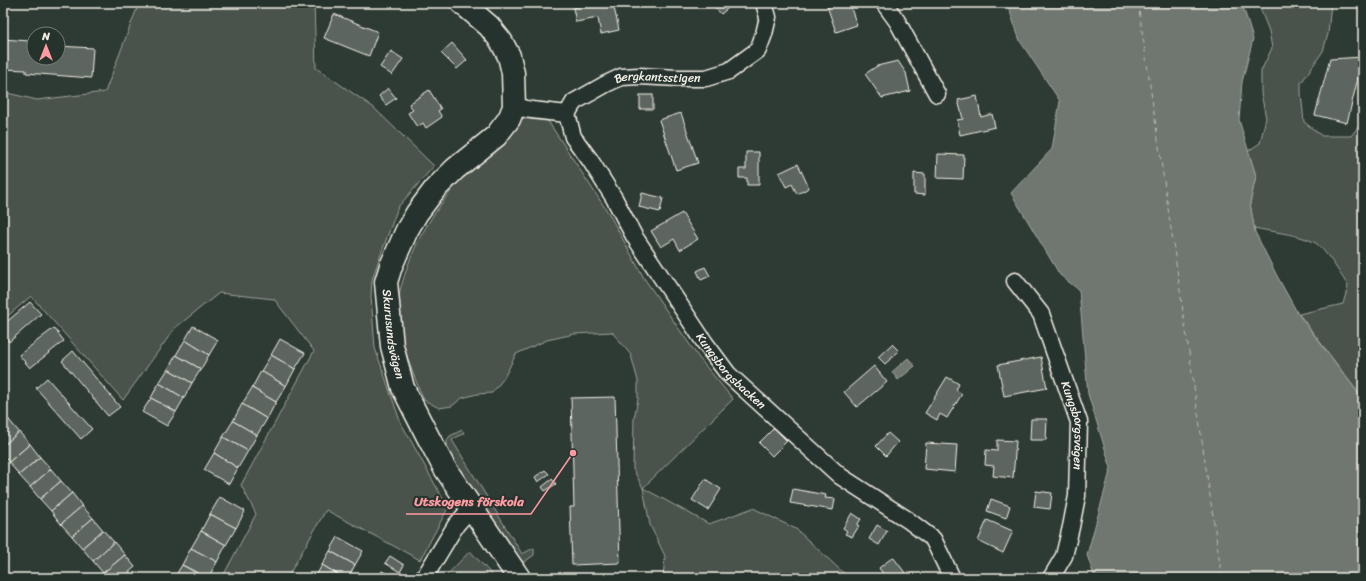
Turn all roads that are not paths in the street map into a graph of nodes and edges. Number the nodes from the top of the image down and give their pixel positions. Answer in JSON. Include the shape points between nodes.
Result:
{"nodes":[{"id":1,"x":462,"y":3,"type":"edge"},
{"id":2,"x":884,"y":3,"type":"edge"},
{"id":3,"x":769,"y":8,"type":"edge"},
{"id":4,"x":937,"y":94,"type":"dead end"},
{"id":5,"x":514,"y":107,"type":"junction"},
{"id":6,"x":567,"y":114,"type":"junction"},
{"id":7,"x":1015,"y":281,"type":"dead end"},
{"id":8,"x":471,"y":508,"type":"junction"},
{"id":9,"x":424,"y":578,"type":"edge"},
{"id":10,"x":519,"y":578,"type":"edge"},
{"id":11,"x":952,"y":578,"type":"edge"},
{"id":12,"x":1051,"y":578,"type":"edge"}],
"edges":[{"from":1,"to":5,"type":"street","via":[[489,26],[509,56],[513,73]]},
{"from":2,"to":4,"type":"street","via":[[897,21]]},
{"from":3,"to":6,"type":"street","name":"Bergkantsstigen","via":[[758,50],[729,71],[706,78],[621,78],[574,102]]},
{"from":5,"to":6,"type":"street"},
{"from":5,"to":8,"type":"street","name":"Skurusundsvägen","via":[[496,136],[455,168],[417,213],[407,230],[386,282],[392,346],[404,388],[444,467]]},
{"from":6,"to":11,"type":"street","name":"Kungsborgsbacken","via":[[573,137],[614,198],[634,236],[728,374],[840,476],[908,520],[932,539]]},
{"from":7,"to":12,"type":"street","name":"Kungsborgsvägen","via":[[1041,314],[1079,422],[1077,496],[1064,556]]},
{"from":8,"to":9,"type":"street","via":[[452,531]]},
{"from":8,"to":10,"type":"street","name":"Skurusundsvägen"}]}
